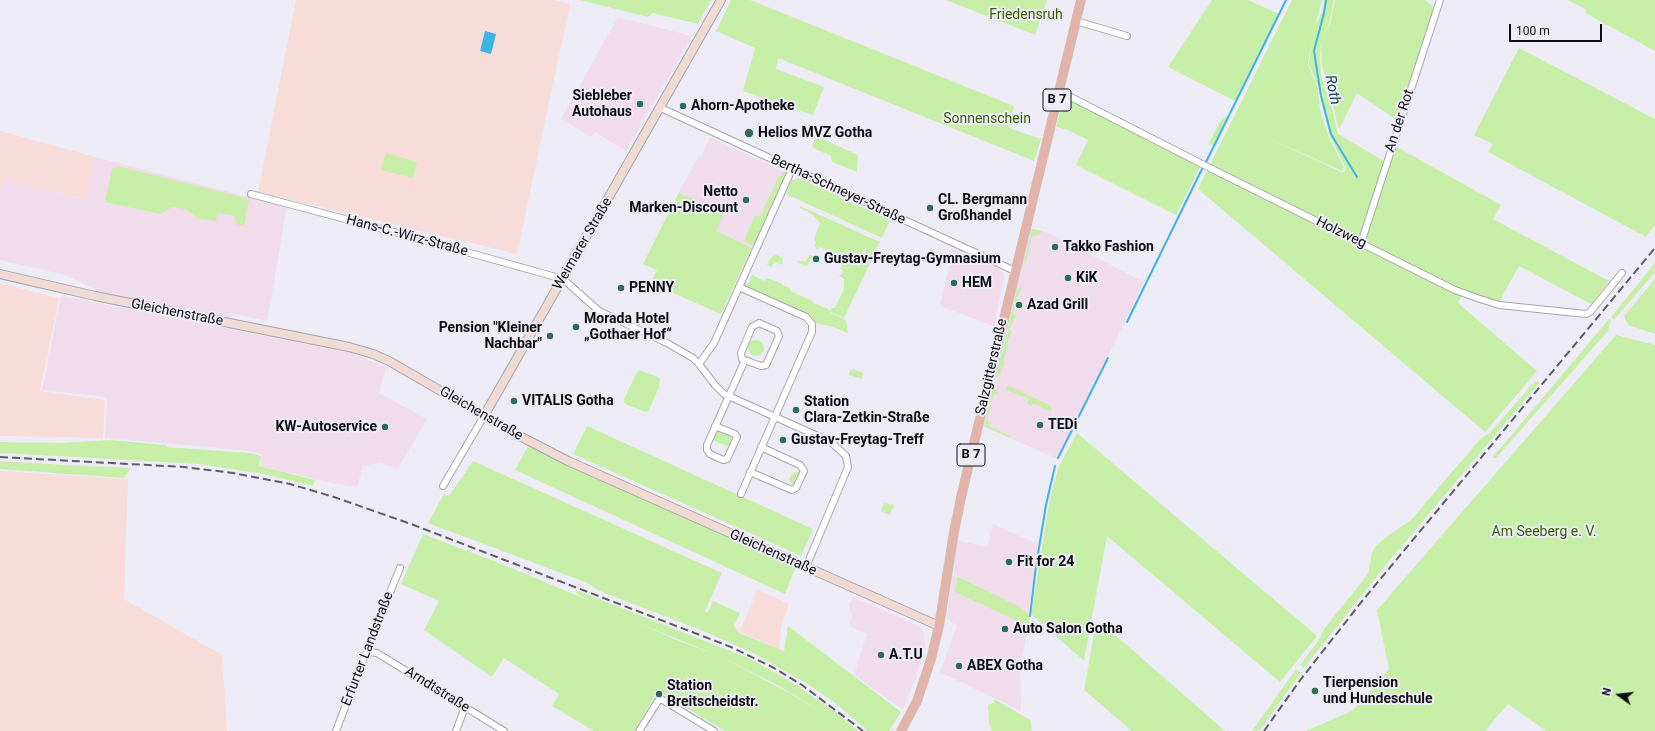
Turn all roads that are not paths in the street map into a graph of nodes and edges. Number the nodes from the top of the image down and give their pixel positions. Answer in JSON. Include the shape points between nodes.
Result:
{"nodes":[{"id":1,"x":721,"y":0,"type":"edge"},
{"id":2,"x":1081,"y":0,"type":"edge"},
{"id":3,"x":1440,"y":0,"type":"edge"},
{"id":4,"x":1076,"y":21,"type":"junction"},
{"id":5,"x":1127,"y":36,"type":"dead end"},
{"id":6,"x":1059,"y":91,"type":"junction"},
{"id":7,"x":661,"y":108,"type":"junction"},
{"id":8,"x":792,"y":169,"type":"junction"},
{"id":9,"x":251,"y":194,"type":"dead end"},
{"id":10,"x":1361,"y":243,"type":"junction"},
{"id":11,"x":1015,"y":271,"type":"junction"},
{"id":12,"x":1622,"y":273,"type":"dead end"},
{"id":13,"x":0,"y":274,"type":"edge"},
{"id":14,"x":563,"y":280,"type":"junction"},
{"id":15,"x":739,"y":287,"type":"junction"},
{"id":16,"x":745,"y":360,"type":"junction"},
{"id":17,"x":699,"y":364,"type":"junction"},
{"id":18,"x":729,"y":397,"type":"junction"},
{"id":19,"x":484,"y":416,"type":"junction"},
{"id":20,"x":774,"y":417,"type":"junction"},
{"id":21,"x":715,"y":426,"type":"junction"},
{"id":22,"x":761,"y":448,"type":"junction"},
{"id":23,"x":750,"y":472,"type":"junction"},
{"id":24,"x":443,"y":486,"type":"dead end"},
{"id":25,"x":741,"y":494,"type":"dead end"},
{"id":26,"x":806,"y":567,"type":"junction"},
{"id":27,"x":400,"y":568,"type":"dead end"},
{"id":28,"x":939,"y":626,"type":"junction"},
{"id":29,"x":369,"y":652,"type":"junction"},
{"id":30,"x":465,"y":707,"type":"junction"},
{"id":31,"x":336,"y":731,"type":"edge"},
{"id":32,"x":456,"y":731,"type":"edge"},
{"id":33,"x":504,"y":731,"type":"edge"},
{"id":34,"x":639,"y":731,"type":"edge"},
{"id":35,"x":714,"y":731,"type":"edge"},
{"id":36,"x":901,"y":731,"type":"edge"}],
"edges":[{"from":1,"to":7,"type":"street","name":"Weimarer Straße"},
{"from":2,"to":4,"type":"main road","name":"Salzgitterstraße","number":"B 7"},
{"from":3,"to":10,"type":"street","name":"An der Rot"},
{"from":4,"to":5,"type":"street"},
{"from":4,"to":6,"type":"main road","name":"Salzgitterstraße","number":"B 7"},
{"from":6,"to":10,"type":"street","name":"Holzweg"},
{"from":6,"to":11,"type":"main road","name":"Salzgitterstraße","number":"B 7"},
{"from":7,"to":8,"type":"street","name":"Bertha-Schneyer-Straße"},
{"from":7,"to":14,"type":"street","name":"Weimarer Straße"},
{"from":8,"to":11,"type":"street","name":"Bertha-Schneyer-Straße"},
{"from":8,"to":15,"type":"street"},
{"from":9,"to":14,"type":"street","name":"Hans-C.-Wirz-Straße"},
{"from":10,"to":12,"type":"street","name":"Holzweg","via":[[1455,290],[1500,305],[1586,314]]},
{"from":11,"to":28,"type":"main road","name":"Salzgitterstraße","number":"B 7","via":[[959,506]]},
{"from":13,"to":19,"type":"street","name":"Gleichenstraße","via":[[363,351],[389,361]]},
{"from":14,"to":17,"type":"street","via":[[599,311],[667,342]]},
{"from":14,"to":19,"type":"street","name":"Weimarer Straße"},
{"from":15,"to":17,"type":"street","via":[[714,343]]},
{"from":15,"to":20,"type":"street","via":[[806,317],[812,324],[812,332]]},
{"from":16,"to":16,"type":"street","via":[[761,366],[766,365],[779,336],[777,331],[759,323],[755,324],[741,353],[742,359]]},
{"from":16,"to":18,"type":"street"},
{"from":17,"to":18,"type":"street","via":[[715,385]]},
{"from":18,"to":20,"type":"street"},
{"from":18,"to":21,"type":"street"},
{"from":19,"to":24,"type":"street","name":"Weimarer Straße"},
{"from":19,"to":26,"type":"street","name":"Gleichenstraße","via":[[568,461]]},
{"from":20,"to":22,"type":"street"},
{"from":20,"to":26,"type":"street","via":[[831,442],[844,453],[848,462],[846,475]]},
{"from":21,"to":21,"type":"street","via":[[706,445],[707,450],[710,454],[727,460],[737,437]]},
{"from":22,"to":23,"type":"street"},
{"from":22,"to":23,"type":"street","via":[[800,465],[804,471],[796,488],[792,490]]},
{"from":23,"to":25,"type":"street"},
{"from":26,"to":28,"type":"street","name":"Gleichenstraße"},
{"from":27,"to":29,"type":"street","name":"Erfurter Landstraße","via":[[368,646]]},
{"from":28,"to":36,"type":"main road","name":"Salzgitterstraße","number":"B 7","via":[[922,690]]},
{"from":29,"to":30,"type":"street","name":"Arndtstraße","via":[[377,653]]},
{"from":29,"to":31,"type":"street","name":"Erfurter Landstraße","via":[[365,655]]},
{"from":30,"to":32,"type":"street"},
{"from":30,"to":33,"type":"street","name":"Arndtstraße"},
{"from":34,"to":35,"type":"street","via":[[661,699]]}]}
